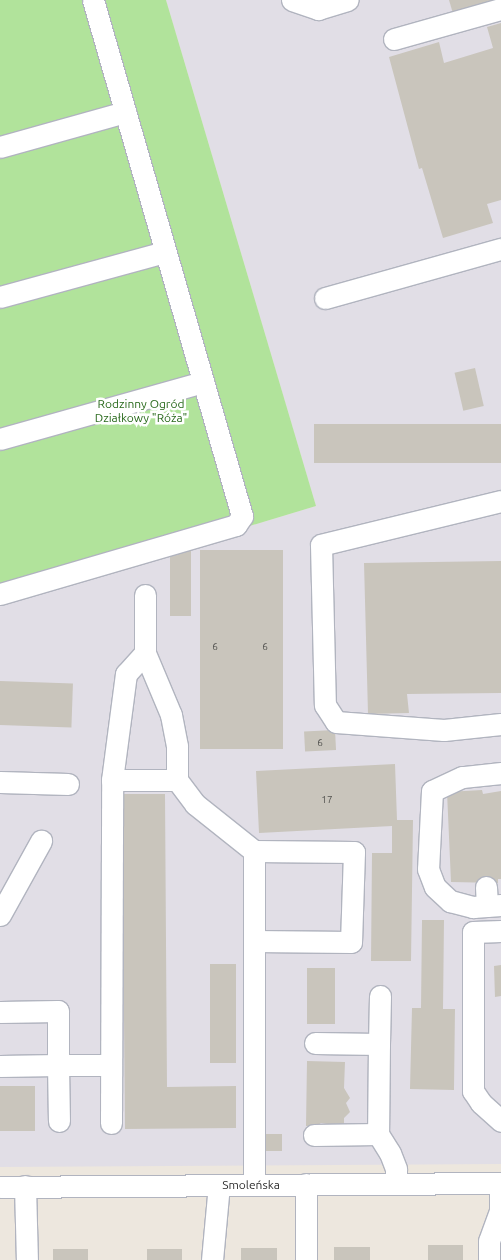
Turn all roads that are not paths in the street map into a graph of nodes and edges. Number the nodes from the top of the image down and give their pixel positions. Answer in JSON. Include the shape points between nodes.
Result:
{"nodes":[{"id":1,"x":93,"y":0,"type":"edge"},
{"id":2,"x":292,"y":0,"type":"edge"},
{"id":3,"x":348,"y":0,"type":"edge"},
{"id":4,"x":501,"y":9,"type":"edge"},
{"id":5,"x":394,"y":39,"type":"dead end"},
{"id":6,"x":125,"y":112,"type":"junction"},
{"id":7,"x":0,"y":147,"type":"edge"},
{"id":8,"x":501,"y":249,"type":"edge"},
{"id":9,"x":165,"y":252,"type":"junction"},
{"id":10,"x":0,"y":297,"type":"edge"},
{"id":11,"x":325,"y":298,"type":"dead end"},
{"id":12,"x":203,"y":382,"type":"junction"},
{"id":13,"x":0,"y":439,"type":"edge"},
{"id":14,"x":501,"y":501,"type":"edge"},
{"id":15,"x":0,"y":594,"type":"edge"},
{"id":16,"x":145,"y":595,"type":"dead end"},
{"id":17,"x":146,"y":653,"type":"junction"},
{"id":18,"x":501,"y":724,"type":"edge"},
{"id":19,"x":501,"y":773,"type":"edge"},
{"id":20,"x":112,"y":780,"type":"junction"},
{"id":21,"x":177,"y":780,"type":"junction"},
{"id":22,"x":0,"y":782,"type":"edge"},
{"id":23,"x":68,"y":784,"type":"dead end"},
{"id":24,"x":41,"y":840,"type":"dead end"},
{"id":25,"x":254,"y":851,"type":"junction"},
{"id":26,"x":491,"y":900,"type":"edge"},
{"id":27,"x":0,"y":915,"type":"edge"},
{"id":28,"x":501,"y":931,"type":"edge"},
{"id":29,"x":254,"y":941,"type":"junction"},
{"id":30,"x":380,"y":996,"type":"dead end"},
{"id":31,"x":0,"y":1012,"type":"edge"},
{"id":32,"x":315,"y":1043,"type":"dead end"},
{"id":33,"x":379,"y":1044,"type":"junction"},
{"id":34,"x":58,"y":1065,"type":"junction"},
{"id":35,"x":111,"y":1065,"type":"junction"},
{"id":36,"x":0,"y":1066,"type":"edge"},
{"id":37,"x":59,"y":1120,"type":"dead end"},
{"id":38,"x":501,"y":1120,"type":"edge"},
{"id":39,"x":111,"y":1123,"type":"dead end"},
{"id":40,"x":378,"y":1134,"type":"junction"},
{"id":41,"x":314,"y":1135,"type":"dead end"},
{"id":42,"x":501,"y":1183,"type":"edge"},
{"id":43,"x":306,"y":1184,"type":"junction"},
{"id":44,"x":396,"y":1184,"type":"junction"},
{"id":45,"x":219,"y":1185,"type":"junction"},
{"id":46,"x":254,"y":1185,"type":"junction"},
{"id":47,"x":0,"y":1186,"type":"edge"},
{"id":48,"x":25,"y":1186,"type":"junction"},
{"id":49,"x":27,"y":1260,"type":"edge"},
{"id":50,"x":212,"y":1260,"type":"edge"},
{"id":51,"x":306,"y":1260,"type":"edge"},
{"id":52,"x":489,"y":1260,"type":"edge"}],
"edges":[{"from":1,"to":6,"type":"street"},
{"from":2,"to":3,"type":"street","via":[[318,9]]},
{"from":4,"to":5,"type":"street"},
{"from":6,"to":7,"type":"street"},
{"from":6,"to":9,"type":"street"},
{"from":8,"to":11,"type":"street"},
{"from":9,"to":10,"type":"street"},
{"from":9,"to":12,"type":"street"},
{"from":12,"to":13,"type":"street"},
{"from":12,"to":15,"type":"street","via":[[242,516],[236,526]]},
{"from":14,"to":18,"type":"street","via":[[321,545],[325,705],[336,722],[444,730]]},
{"from":16,"to":17,"type":"street"},
{"from":17,"to":20,"type":"street","via":[[126,674]]},
{"from":17,"to":21,"type":"street","via":[[171,714],[177,746]]},
{"from":19,"to":26,"type":"street","via":[[462,776],[443,783],[432,791],[429,798],[428,869],[435,887],[450,901],[472,907]]},
{"from":20,"to":21,"type":"street"},
{"from":20,"to":35,"type":"street"},
{"from":21,"to":25,"type":"street","via":[[195,804]]},
{"from":22,"to":23,"type":"street"},
{"from":24,"to":27,"type":"street"},
{"from":25,"to":29,"type":"street"},
{"from":25,"to":29,"type":"street","via":[[354,852],[351,942]]},
{"from":28,"to":38,"type":"street","via":[[473,932],[473,1091],[481,1103]]},
{"from":29,"to":46,"type":"street"},
{"from":30,"to":33,"type":"street"},
{"from":31,"to":34,"type":"street","via":[[58,1011]]},
{"from":32,"to":33,"type":"street"},
{"from":33,"to":40,"type":"street"},
{"from":34,"to":35,"type":"street"},
{"from":34,"to":36,"type":"street"},
{"from":34,"to":37,"type":"street"},
{"from":35,"to":39,"type":"street"},
{"from":40,"to":41,"type":"street"},
{"from":40,"to":44,"type":"street","via":[[393,1161]]},
{"from":42,"to":44,"type":"street","name":"Smoleńska"},
{"from":42,"to":52,"type":"street","via":[[500,1210],[489,1241]]},
{"from":43,"to":44,"type":"street","name":"Smoleńska"},
{"from":43,"to":46,"type":"street","name":"Smoleńska"},
{"from":43,"to":51,"type":"street"},
{"from":45,"to":46,"type":"street","name":"Smoleńska"},
{"from":45,"to":48,"type":"street","name":"Smoleńska"},
{"from":45,"to":50,"type":"street"},
{"from":47,"to":48,"type":"street","name":"Smoleńska"},
{"from":48,"to":49,"type":"street"}]}
